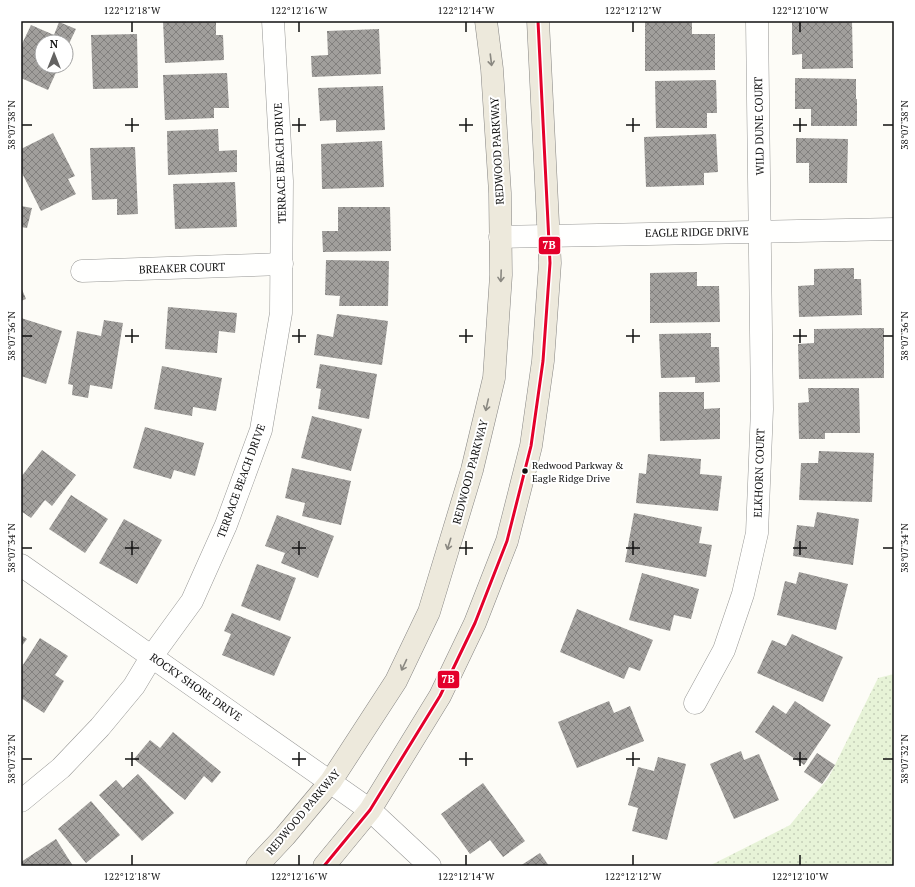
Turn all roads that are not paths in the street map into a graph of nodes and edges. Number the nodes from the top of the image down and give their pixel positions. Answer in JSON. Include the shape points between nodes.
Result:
{"nodes":[{"id":1,"x":273,"y":21,"type":"edge"},
{"id":2,"x":486,"y":21,"type":"edge"},
{"id":3,"x":538,"y":21,"type":"edge"},
{"id":4,"x":757,"y":21,"type":"edge"},
{"id":5,"x":894,"y":228,"type":"edge"},
{"id":6,"x":760,"y":231,"type":"junction"},
{"id":7,"x":549,"y":236,"type":"junction"},
{"id":8,"x":500,"y":237,"type":"junction"},
{"id":9,"x":282,"y":264,"type":"junction"},
{"id":10,"x":82,"y":271,"type":"dead end"},
{"id":11,"x":21,"y":564,"type":"edge"},
{"id":12,"x":152,"y":656,"type":"junction"},
{"id":13,"x":695,"y":703,"type":"dead end"},
{"id":14,"x":331,"y":781,"type":"junction"},
{"id":15,"x":21,"y":801,"type":"edge"},
{"id":16,"x":370,"y":810,"type":"junction"},
{"id":17,"x":257,"y":866,"type":"edge"},
{"id":18,"x":324,"y":866,"type":"edge"},
{"id":19,"x":430,"y":866,"type":"edge"}],
"edges":[{"from":1,"to":9,"type":"street","name":"TERRACE BEACH DRIVE","via":[[282,181]]},
{"from":2,"to":8,"type":"main road","name":"REDWOOD PARKWAY","one_way":true,"via":[[500,185]]},
{"from":3,"to":7,"type":"main road"},
{"from":4,"to":6,"type":"street","name":"WILD DUNE COURT"},
{"from":5,"to":6,"type":"street","name":"EAGLE RIDGE DRIVE"},
{"from":6,"to":7,"type":"street","name":"EAGLE RIDGE DRIVE"},
{"from":6,"to":13,"type":"street","name":"ELKHORN COURT","via":[[762,409],[757,533],[743,594],[724,650]]},
{"from":7,"to":8,"type":"street","name":"EAGLE RIDGE DRIVE"},
{"from":7,"to":16,"type":"main road","via":[[550,263],[542,368],[531,446],[507,541],[476,623],[440,696]]},
{"from":8,"to":14,"type":"main road","name":"REDWOOD PARKWAY","one_way":true,"via":[[501,275],[494,378],[472,470],[429,612],[396,681]]},
{"from":9,"to":10,"type":"street","name":"BREAKER COURT"},
{"from":9,"to":12,"type":"street","name":"TERRACE BEACH DRIVE","via":[[281,313],[261,430],[226,525],[192,601]]},
{"from":11,"to":12,"type":"street","name":"ROCKY SHORE DRIVE"},
{"from":12,"to":14,"type":"street","name":"ROCKY SHORE DRIVE"},
{"from":12,"to":15,"type":"street","name":"TERRACE BEACH DRIVE","via":[[134,686],[100,727],[60,768]]},
{"from":14,"to":16,"type":"street","name":"ROCKY SHORE DRIVE"},
{"from":14,"to":17,"type":"main road","name":"REDWOOD PARKWAY"},
{"from":16,"to":18,"type":"main road"},
{"from":16,"to":19,"type":"street","name":"ROCKY SHORE DRIVE"}]}
